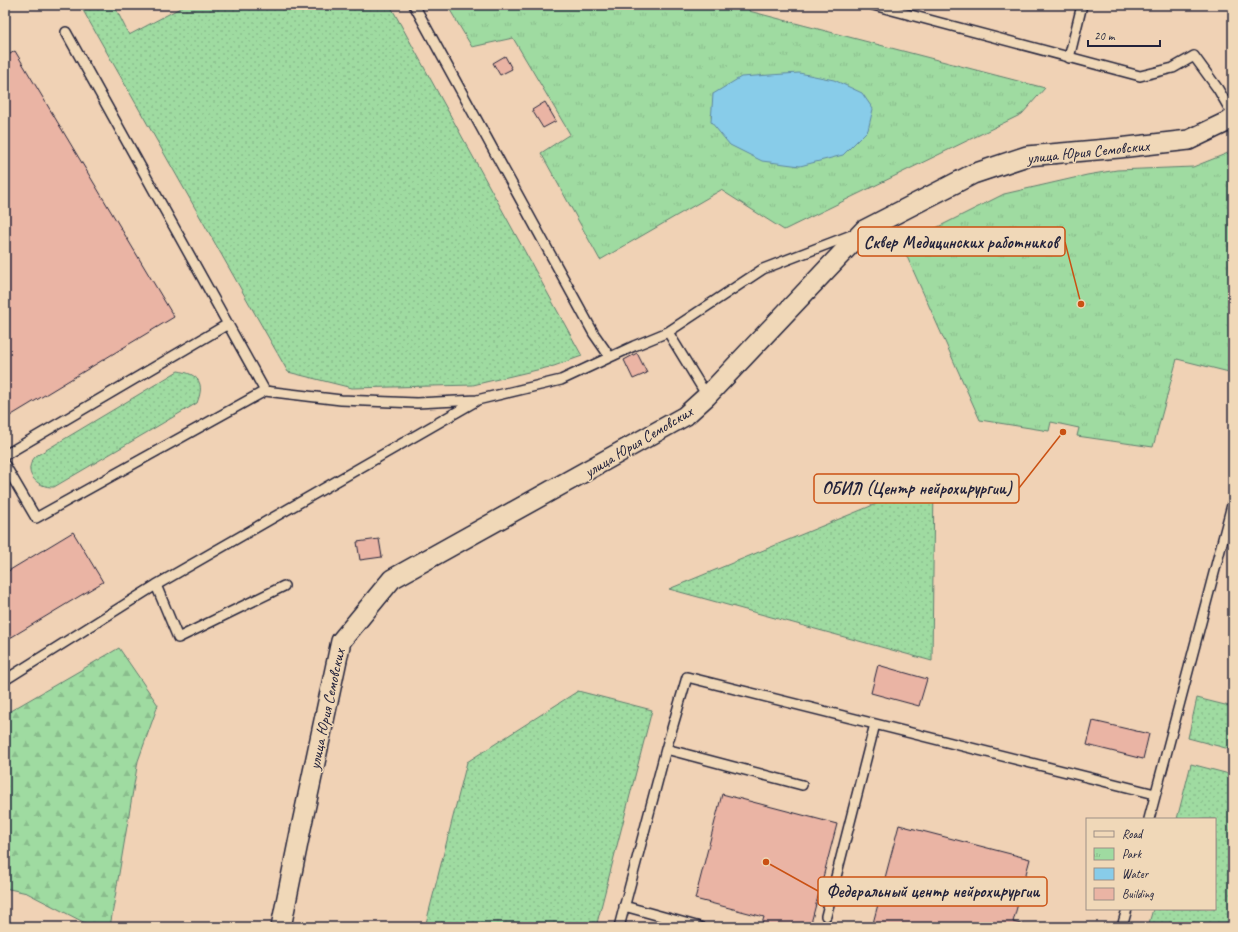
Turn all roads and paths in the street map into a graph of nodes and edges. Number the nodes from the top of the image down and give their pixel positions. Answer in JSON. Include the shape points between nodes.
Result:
{"nodes":[{"id":1,"x":414,"y":5,"type":"edge"},
{"id":2,"x":873,"y":5,"type":"edge"},
{"id":3,"x":912,"y":5,"type":"edge"},
{"id":4,"x":1082,"y":5,"type":"edge"},
{"id":5,"x":910,"y":14,"type":"junction"},
{"id":6,"x":66,"y":32,"type":"dead end"},
{"id":7,"x":1069,"y":58,"type":"junction"},
{"id":8,"x":1233,"y":115,"type":"edge"},
{"id":9,"x":1233,"y":119,"type":"edge"},
{"id":10,"x":864,"y":230,"type":"junction"},
{"id":11,"x":228,"y":324,"type":"junction"},
{"id":12,"x":668,"y":332,"type":"junction"},
{"id":13,"x":610,"y":357,"type":"junction"},
{"id":14,"x":266,"y":391,"type":"junction"},
{"id":15,"x":707,"y":396,"type":"junction"},
{"id":16,"x":477,"y":400,"type":"junction"},
{"id":17,"x":5,"y":455,"type":"edge"},
{"id":18,"x":5,"y":465,"type":"edge"},
{"id":19,"x":1233,"y":501,"type":"edge"},
{"id":20,"x":156,"y":585,"type":"junction"},
{"id":21,"x":284,"y":586,"type":"dead end"},
{"id":22,"x":5,"y":680,"type":"edge"},
{"id":23,"x":875,"y":724,"type":"junction"},
{"id":24,"x":666,"y":749,"type":"junction"},
{"id":25,"x":802,"y":785,"type":"dead end"},
{"id":26,"x":1155,"y":794,"type":"junction"},
{"id":27,"x":1149,"y":818,"type":"edge"},
{"id":28,"x":624,"y":906,"type":"junction"},
{"id":29,"x":1127,"y":910,"type":"edge"},
{"id":30,"x":826,"y":916,"type":"dead end"},
{"id":31,"x":281,"y":927,"type":"edge"},
{"id":32,"x":619,"y":927,"type":"edge"},
{"id":33,"x":700,"y":927,"type":"edge"},
{"id":34,"x":1122,"y":927,"type":"edge"}],
"edges":[{"from":1,"to":13,"type":"lane","via":[[594,334]]},
{"from":2,"to":5,"type":"lane"},
{"from":3,"to":5,"type":"lane"},
{"from":4,"to":7,"type":"lane"},
{"from":5,"to":7,"type":"lane"},
{"from":6,"to":11,"type":"lane"},
{"from":7,"to":8,"type":"lane","via":[[1140,76],[1173,68],[1194,56]]},
{"from":9,"to":10,"type":"street","name":"улица Юрия Семовских","via":[[1189,140],[1027,156],[973,174]]},
{"from":10,"to":12,"type":"lane","via":[[763,270]]},
{"from":10,"to":15,"type":"street","name":"улица Юрия Семовских"},
{"from":11,"to":14,"type":"lane"},
{"from":11,"to":17,"type":"lane"},
{"from":12,"to":13,"type":"lane"},
{"from":12,"to":15,"type":"lane"},
{"from":13,"to":16,"type":"lane","via":[[561,380]]},
{"from":14,"to":16,"type":"lane","via":[[341,400],[417,403]]},
{"from":14,"to":18,"type":"lane","via":[[36,518]]},
{"from":15,"to":31,"type":"street","name":"улица Юрия Семовских","via":[[685,416],[669,426],[392,579],[341,641]]},
{"from":16,"to":20,"type":"lane"},
{"from":19,"to":26,"type":"lane"},
{"from":20,"to":21,"type":"lane","via":[[178,638]]},
{"from":20,"to":22,"type":"lane"},
{"from":23,"to":24,"type":"lane","via":[[687,677]]},
{"from":23,"to":26,"type":"lane"},
{"from":23,"to":30,"type":"lane"},
{"from":24,"to":25,"type":"lane"},
{"from":24,"to":28,"type":"lane"},
{"from":26,"to":27,"type":"lane"},
{"from":28,"to":32,"type":"lane"},
{"from":28,"to":33,"type":"lane"},
{"from":29,"to":34,"type":"lane"}]}
